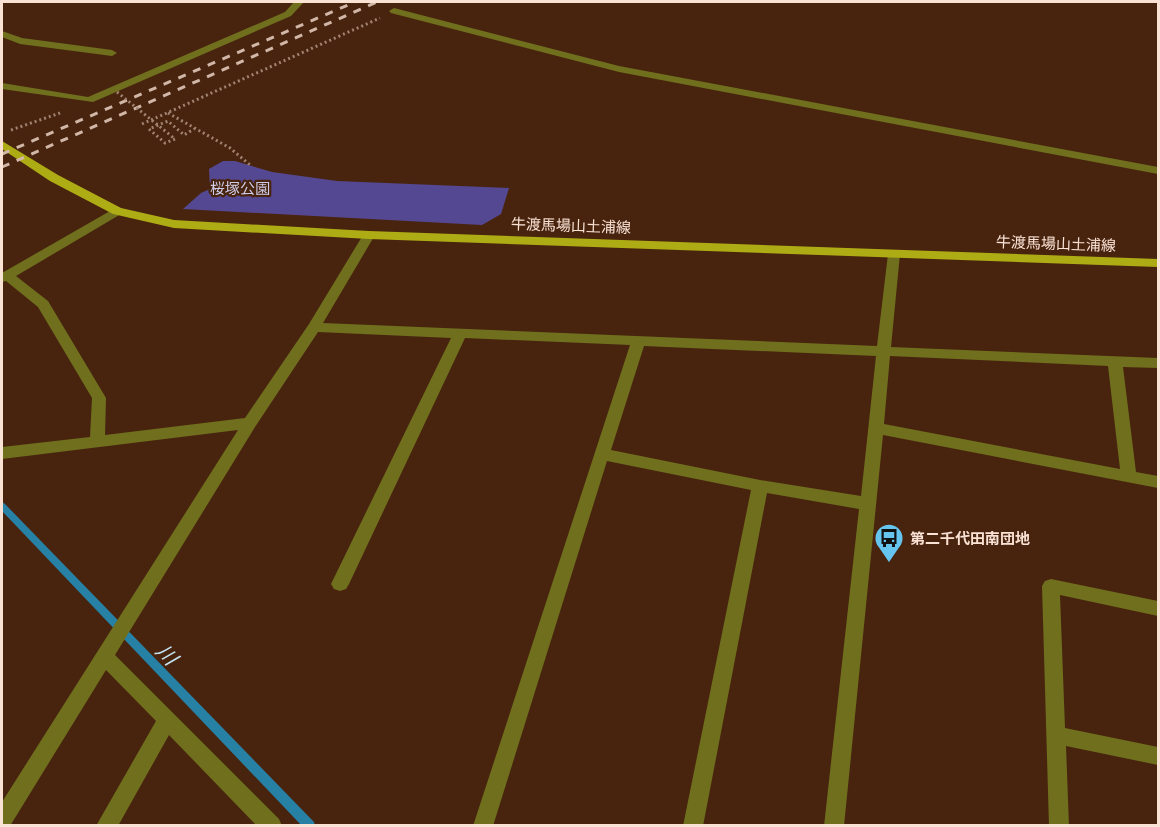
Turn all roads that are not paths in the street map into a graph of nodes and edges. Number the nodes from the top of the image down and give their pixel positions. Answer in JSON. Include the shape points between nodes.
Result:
{"nodes":[{"id":1,"x":299,"y":2,"type":"edge"},
{"id":2,"x":394,"y":11,"type":"road end"},
{"id":3,"x":2,"y":34,"type":"edge"},
{"id":4,"x":112,"y":53,"type":"dead end"},
{"id":5,"x":2,"y":86,"type":"edge"},
{"id":6,"x":2,"y":144,"type":"edge"},
{"id":7,"x":1158,"y":171,"type":"edge"},
{"id":8,"x":117,"y":211,"type":"junction"},
{"id":9,"x":369,"y":234,"type":"junction"},
{"id":10,"x":894,"y":254,"type":"junction"},
{"id":11,"x":1158,"y":263,"type":"edge"},
{"id":12,"x":4,"y":276,"type":"edge"},
{"id":13,"x":314,"y":327,"type":"junction"},
{"id":14,"x":460,"y":333,"type":"junction"},
{"id":15,"x":638,"y":341,"type":"junction"},
{"id":16,"x":883,"y":352,"type":"junction"},
{"id":17,"x":1115,"y":361,"type":"junction"},
{"id":18,"x":1158,"y":363,"type":"edge"},
{"id":19,"x":250,"y":423,"type":"junction"},
{"id":20,"x":877,"y":428,"type":"junction"},
{"id":21,"x":98,"y":441,"type":"junction"},
{"id":22,"x":2,"y":453,"type":"edge"},
{"id":23,"x":601,"y":454,"type":"junction"},
{"id":24,"x":1129,"y":476,"type":"junction"},
{"id":25,"x":1158,"y":482,"type":"edge"},
{"id":26,"x":760,"y":486,"type":"junction"},
{"id":27,"x":869,"y":504,"type":"junction"},
{"id":28,"x":340,"y":584,"type":"dead end"},
{"id":29,"x":1158,"y":608,"type":"edge"},
{"id":30,"x":104,"y":656,"type":"junction"},
{"id":31,"x":167,"y":720,"type":"junction"},
{"id":32,"x":1058,"y":735,"type":"junction"},
{"id":33,"x":1158,"y":756,"type":"edge"},
{"id":34,"x":2,"y":820,"type":"edge"},
{"id":35,"x":106,"y":825,"type":"edge"},
{"id":36,"x":272,"y":825,"type":"edge"},
{"id":37,"x":483,"y":825,"type":"edge"},
{"id":38,"x":693,"y":825,"type":"edge"},
{"id":39,"x":834,"y":825,"type":"edge"},
{"id":40,"x":1059,"y":825,"type":"edge"}],
"edges":[{"from":1,"to":5,"type":"street","via":[[288,14],[89,100]]},
{"from":2,"to":7,"type":"street","via":[[619,69]]},
{"from":3,"to":4,"type":"street","via":[[20,41]]},
{"from":6,"to":8,"type":"main road","name":"牛渡馬場山土浦線"},
{"from":8,"to":9,"type":"main road","name":"牛渡馬場山土浦線","via":[[174,224]]},
{"from":8,"to":12,"type":"street"},
{"from":9,"to":10,"type":"main road","name":"牛渡馬場山土浦線"},
{"from":9,"to":13,"type":"street"},
{"from":10,"to":11,"type":"main road","name":"牛渡馬場山土浦線"},
{"from":10,"to":16,"type":"street"},
{"from":12,"to":21,"type":"street","via":[[43,304],[99,398]]},
{"from":13,"to":14,"type":"street"},
{"from":13,"to":19,"type":"street"},
{"from":14,"to":15,"type":"street"},
{"from":14,"to":28,"type":"street"},
{"from":15,"to":16,"type":"street"},
{"from":15,"to":23,"type":"street"},
{"from":16,"to":17,"type":"street"},
{"from":16,"to":20,"type":"street"},
{"from":17,"to":18,"type":"street"},
{"from":17,"to":24,"type":"street"},
{"from":19,"to":21,"type":"street"},
{"from":19,"to":30,"type":"street"},
{"from":20,"to":24,"type":"street"},
{"from":20,"to":27,"type":"street"},
{"from":21,"to":22,"type":"street"},
{"from":23,"to":26,"type":"street"},
{"from":23,"to":37,"type":"street"},
{"from":24,"to":25,"type":"street"},
{"from":26,"to":27,"type":"street"},
{"from":26,"to":38,"type":"street"},
{"from":27,"to":39,"type":"street"},
{"from":29,"to":32,"type":"street","via":[[1051,586]]},
{"from":30,"to":31,"type":"street"},
{"from":30,"to":34,"type":"street"},
{"from":31,"to":35,"type":"street"},
{"from":31,"to":36,"type":"street"},
{"from":32,"to":33,"type":"street"},
{"from":32,"to":40,"type":"street"}]}
